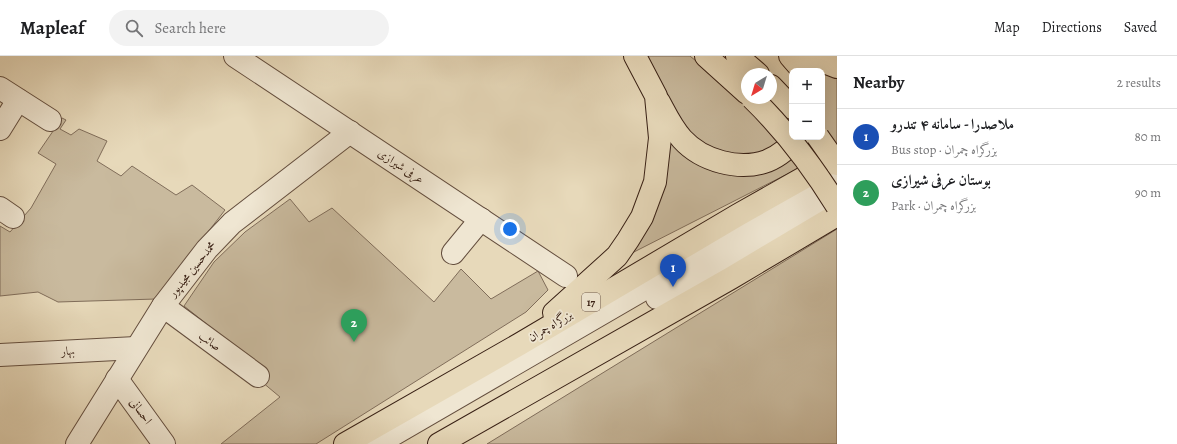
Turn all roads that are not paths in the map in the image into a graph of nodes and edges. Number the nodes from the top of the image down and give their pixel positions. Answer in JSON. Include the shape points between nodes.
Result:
{"nodes":[{"id":1,"x":235,"y":56,"type":"edge"},
{"id":2,"x":635,"y":56,"type":"edge"},
{"id":3,"x":706,"y":56,"type":"edge"},
{"id":4,"x":790,"y":56,"type":"edge"},
{"id":5,"x":810,"y":56,"type":"edge"},
{"id":6,"x":739,"y":57,"type":"edge"},
{"id":7,"x":837,"y":67,"type":"edge"},
{"id":8,"x":751,"y":68,"type":"edge"},
{"id":9,"x":800,"y":68,"type":"edge"},
{"id":10,"x":0,"y":88,"type":"edge"},
{"id":11,"x":741,"y":88,"type":"edge"},
{"id":12,"x":777,"y":92,"type":"edge"},
{"id":13,"x":656,"y":96,"type":"junction"},
{"id":14,"x":18,"y":100,"type":"junction"},
{"id":15,"x":758,"y":104,"type":"edge"},
{"id":16,"x":789,"y":105,"type":"edge"},
{"id":17,"x":50,"y":120,"type":"dead end"},
{"id":18,"x":0,"y":129,"type":"edge"},
{"id":19,"x":350,"y":132,"type":"junction"},
{"id":20,"x":796,"y":140,"type":"edge"},
{"id":21,"x":820,"y":140,"type":"edge"},
{"id":22,"x":837,"y":159,"type":"edge"},
{"id":23,"x":837,"y":164,"type":"edge"},
{"id":24,"x":837,"y":177,"type":"edge"},
{"id":25,"x":837,"y":196,"type":"edge"},
{"id":26,"x":837,"y":206,"type":"edge"},
{"id":27,"x":837,"y":215,"type":"edge"},
{"id":28,"x":481,"y":219,"type":"junction"},
{"id":29,"x":453,"y":253,"type":"dead end"},
{"id":30,"x":566,"y":276,"type":"dead end"},
{"id":31,"x":163,"y":306,"type":"junction"},
{"id":32,"x":520,"y":344,"type":"junction"},
{"id":33,"x":136,"y":348,"type":"junction"},
{"id":34,"x":0,"y":354,"type":"edge"},
{"id":35,"x":258,"y":376,"type":"dead end"},
{"id":36,"x":117,"y":379,"type":"junction"},
{"id":37,"x":515,"y":401,"type":"junction"},
{"id":38,"x":77,"y":444,"type":"edge"},
{"id":39,"x":164,"y":444,"type":"edge"},
{"id":40,"x":345,"y":444,"type":"edge"},
{"id":41,"x":377,"y":444,"type":"edge"},
{"id":42,"x":407,"y":444,"type":"edge"},
{"id":43,"x":439,"y":444,"type":"edge"},
{"id":44,"x":470,"y":444,"type":"edge"}],
"edges":[{"from":1,"to":19,"type":"street","name":"عرفی شیرازی"},
{"from":2,"to":13,"type":"main road"},
{"from":3,"to":11,"type":"main road"},
{"from":4,"to":9,"type":"main road"},
{"from":5,"to":7,"type":"main road"},
{"from":6,"to":8,"type":"main road"},
{"from":10,"to":14,"type":"street"},
{"from":12,"to":16,"type":"main road"},
{"from":13,"to":20,"type":"main road","via":[[672,126],[683,140],[713,160],[733,165],[768,161],[787,150]]},
{"from":13,"to":32,"type":"main road","via":[[660,138],[658,160],[655,182],[642,216],[616,256]]},
{"from":14,"to":17,"type":"street"},
{"from":14,"to":18,"type":"street"},
{"from":15,"to":26,"type":"main road","bridge":true,"via":[[816,172]]},
{"from":19,"to":28,"type":"street","name":"عرفی شیرازی"},
{"from":19,"to":31,"type":"street","name":"محمدحسین مجیدپور","via":[[232,223],[207,249]]},
{"from":21,"to":23,"type":"main road","bridge":true},
{"from":22,"to":32,"type":"main road","name":"بزرگراه چمران","number":"17"},
{"from":24,"to":41,"type":"street"},
{"from":25,"to":42,"type":"street","via":[[628,314]]},
{"from":27,"to":37,"type":"main road"},
{"from":28,"to":29,"type":"street"},
{"from":28,"to":30,"type":"street","name":"عرفی شیرازی"},
{"from":31,"to":33,"type":"street","name":"محمدحسین مجیدپور"},
{"from":31,"to":35,"type":"street","name":"صائب"},
{"from":32,"to":40,"type":"main road","name":"بزرگراه چمران","number":"17"},
{"from":33,"to":34,"type":"street","name":"بهار"},
{"from":33,"to":36,"type":"street","name":"محمدحسین مجیدپور"},
{"from":36,"to":38,"type":"street","name":"محمدحسین مجیدپور"},
{"from":36,"to":39,"type":"street","name":"احسانی"},
{"from":37,"to":43,"type":"main road"},
{"from":37,"to":44,"type":"main road"}]}
